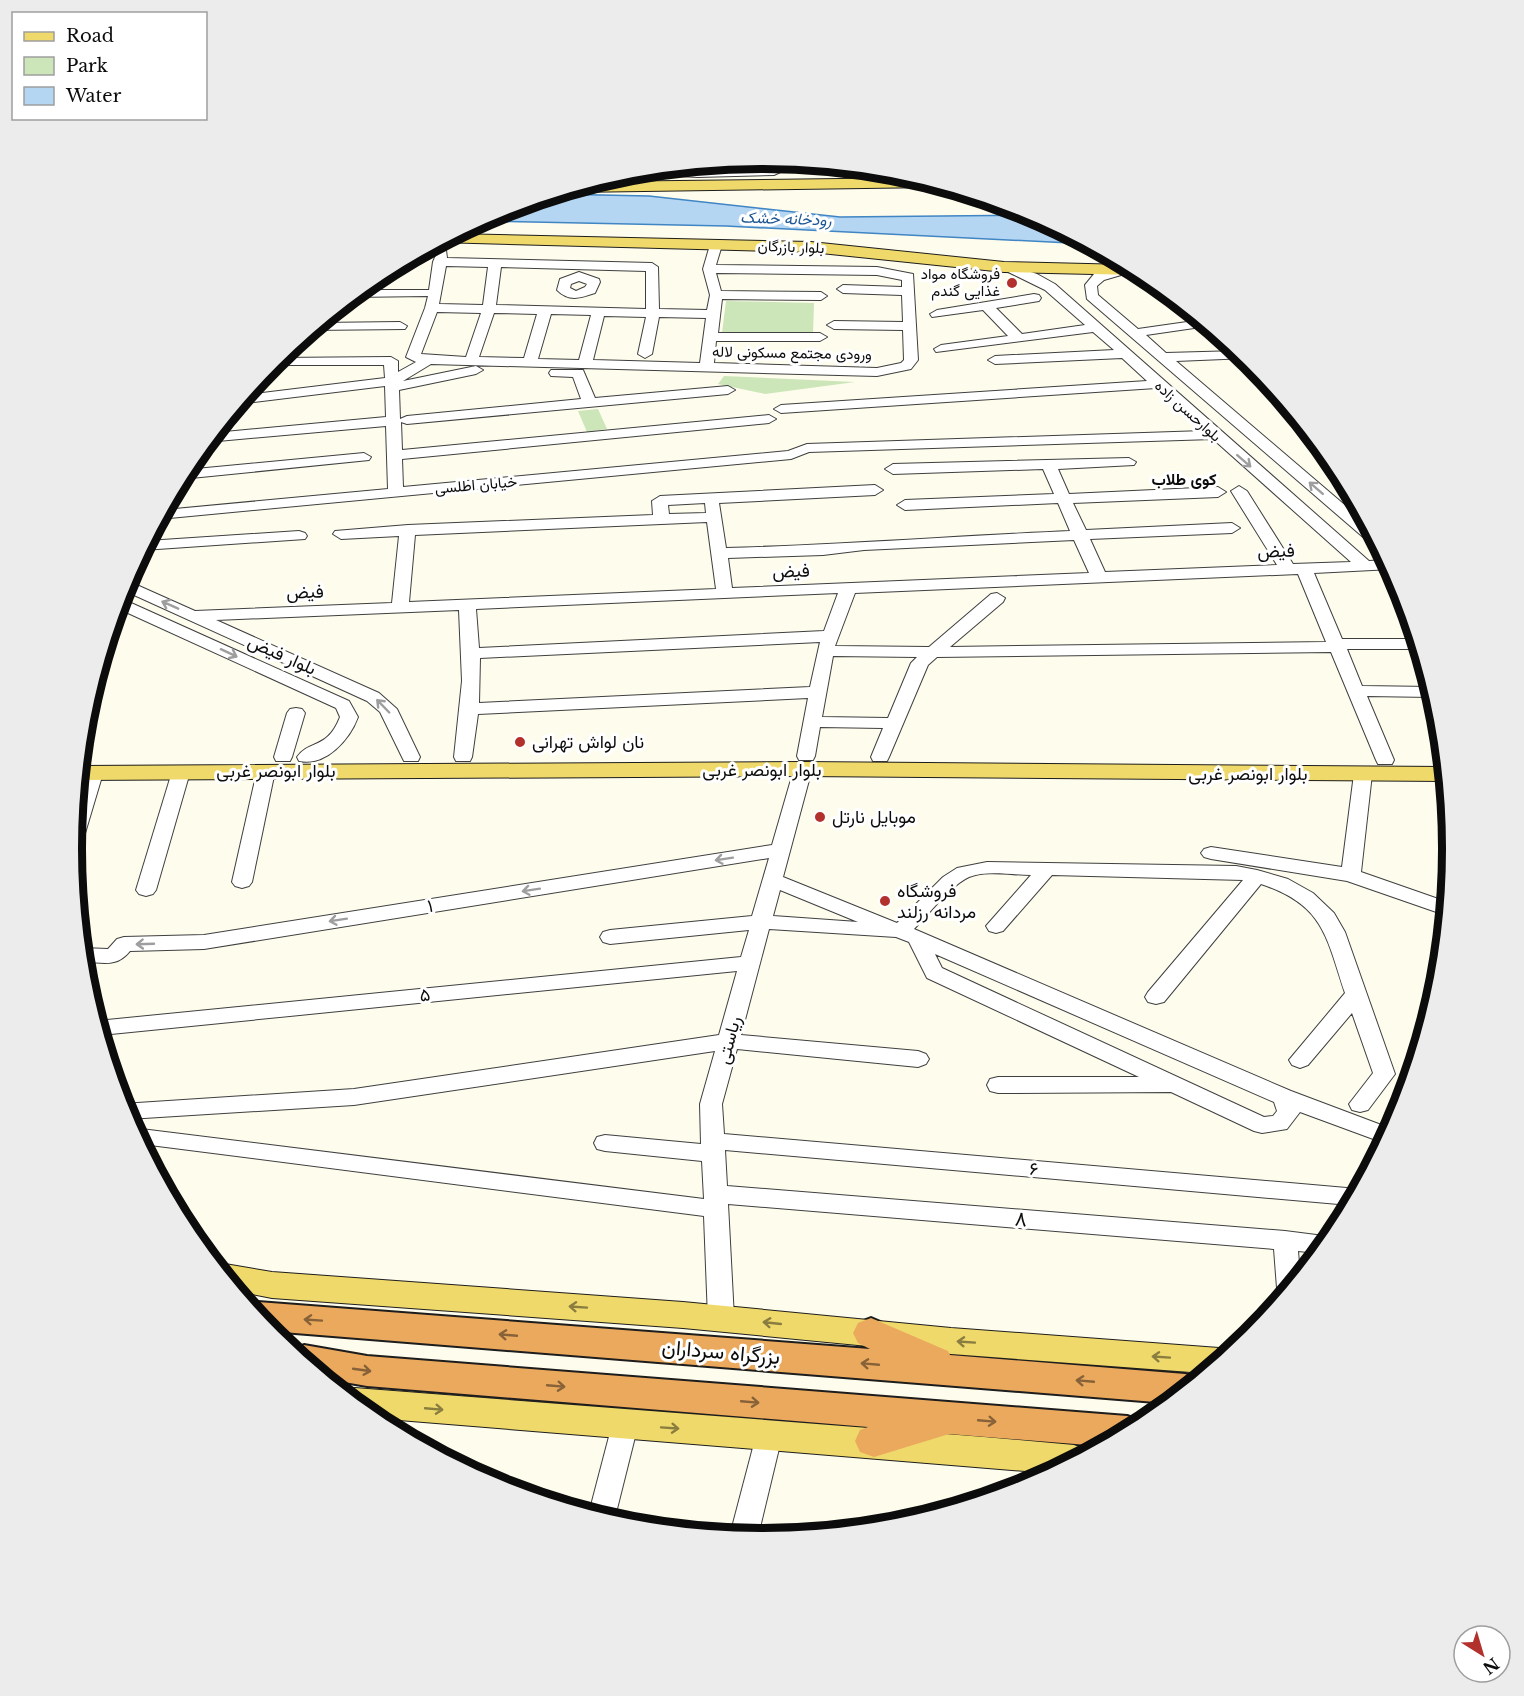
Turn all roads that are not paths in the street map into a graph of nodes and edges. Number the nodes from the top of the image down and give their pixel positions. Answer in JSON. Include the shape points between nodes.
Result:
{"nodes":[{"id":1,"x":780,"y":169,"type":"edge"},
{"id":2,"x":712,"y":171,"type":"edge"},
{"id":3,"x":679,"y":173,"type":"edge"},
{"id":4,"x":698,"y":174,"type":"junction"},
{"id":5,"x":884,"y":180,"type":"edge"},
{"id":6,"x":626,"y":183,"type":"edge"},
{"id":7,"x":901,"y":183,"type":"edge"},
{"id":8,"x":609,"y":187,"type":"edge"},
{"id":9,"x":472,"y":234,"type":"edge"},
{"id":10,"x":550,"y":239,"type":"junction"},
{"id":11,"x":717,"y":245,"type":"junction"},
{"id":12,"x":442,"y":252,"type":"edge"},
{"id":13,"x":495,"y":263,"type":"junction"},
{"id":14,"x":1112,"y":266,"type":"edge"},
{"id":15,"x":1004,"y":267,"type":"junction"},
{"id":16,"x":1114,"y":267,"type":"edge"},
{"id":17,"x":709,"y":269,"type":"junction"},
{"id":18,"x":772,"y":270,"type":"junction"},
{"id":19,"x":1119,"y":270,"type":"edge"},
{"id":20,"x":581,"y":271,"type":"junction"},
{"id":21,"x":843,"y":289,"type":"dead end"},
{"id":22,"x":908,"y":291,"type":"junction"},
{"id":23,"x":424,"y":293,"type":"dead end"},
{"id":24,"x":369,"y":294,"type":"edge"},
{"id":25,"x":716,"y":295,"type":"junction"},
{"id":26,"x":784,"y":295,"type":"junction"},
{"id":27,"x":821,"y":296,"type":"dead end"},
{"id":28,"x":1092,"y":296,"type":"junction"},
{"id":29,"x":1034,"y":298,"type":"dead end"},
{"id":30,"x":1062,"y":299,"type":"junction"},
{"id":31,"x":986,"y":306,"type":"junction"},
{"id":32,"x":432,"y":308,"type":"junction"},
{"id":33,"x":489,"y":309,"type":"junction"},
{"id":34,"x":545,"y":311,"type":"junction"},
{"id":35,"x":570,"y":311,"type":"junction"},
{"id":36,"x":598,"y":312,"type":"junction"},
{"id":37,"x":653,"y":313,"type":"junction"},
{"id":38,"x":713,"y":314,"type":"junction"},
{"id":39,"x":937,"y":314,"type":"dead end"},
{"id":40,"x":1195,"y":324,"type":"edge"},
{"id":41,"x":834,"y":325,"type":"dead end"},
{"id":42,"x":400,"y":326,"type":"dead end"},
{"id":43,"x":910,"y":326,"type":"junction"},
{"id":44,"x":326,"y":327,"type":"edge"},
{"id":45,"x":1094,"y":328,"type":"junction"},
{"id":46,"x":1136,"y":333,"type":"junction"},
{"id":47,"x":710,"y":337,"type":"junction"},
{"id":48,"x":820,"y":337,"type":"dead end"},
{"id":49,"x":1018,"y":338,"type":"junction"},
{"id":50,"x":941,"y":349,"type":"dead end"},
{"id":51,"x":778,"y":353,"type":"junction"},
{"id":52,"x":645,"y":354,"type":"dead end"},
{"id":53,"x":1125,"y":354,"type":"junction"},
{"id":54,"x":1229,"y":355,"type":"edge"},
{"id":55,"x":1163,"y":357,"type":"junction"},
{"id":56,"x":428,"y":360,"type":"junction"},
{"id":57,"x":995,"y":360,"type":"dead end"},
{"id":58,"x":288,"y":362,"type":"edge"},
{"id":59,"x":471,"y":362,"type":"junction"},
{"id":60,"x":530,"y":363,"type":"junction"},
{"id":61,"x":585,"y":364,"type":"junction"},
{"id":62,"x":706,"y":368,"type":"junction"},
{"id":63,"x":393,"y":384,"type":"junction"},
{"id":64,"x":1158,"y":384,"type":"junction"},
{"id":65,"x":728,"y":390,"type":"dead end"},
{"id":66,"x":252,"y":399,"type":"edge"},
{"id":67,"x":590,"y":403,"type":"junction"},
{"id":68,"x":782,"y":409,"type":"dead end"},
{"id":69,"x":617,"y":417,"type":"junction"},
{"id":70,"x":769,"y":419,"type":"dead end"},
{"id":71,"x":400,"y":421,"type":"junction"},
{"id":72,"x":574,"y":421,"type":"junction"},
{"id":73,"x":1214,"y":435,"type":"junction"},
{"id":74,"x":217,"y":443,"type":"edge"},
{"id":75,"x":232,"y":453,"type":"junction"},
{"id":76,"x":394,"y":455,"type":"junction"},
{"id":77,"x":364,"y":457,"type":"dead end"},
{"id":78,"x":1129,"y":462,"type":"dead end"},
{"id":79,"x":1049,"y":465,"type":"junction"},
{"id":80,"x":198,"y":468,"type":"edge"},
{"id":81,"x":893,"y":469,"type":"dead end"},
{"id":82,"x":874,"y":490,"type":"dead end"},
{"id":83,"x":1239,"y":491,"type":"dead end"},
{"id":84,"x":1218,"y":492,"type":"dead end"},
{"id":85,"x":396,"y":493,"type":"junction"},
{"id":86,"x":712,"y":498,"type":"junction"},
{"id":87,"x":1064,"y":499,"type":"junction"},
{"id":88,"x":905,"y":505,"type":"dead end"},
{"id":89,"x":170,"y":515,"type":"edge"},
{"id":90,"x":714,"y":517,"type":"junction"},
{"id":91,"x":661,"y":519,"type":"junction"},
{"id":92,"x":1232,"y":528,"type":"dead end"},
{"id":93,"x":1361,"y":528,"type":"edge"},
{"id":94,"x":408,"y":530,"type":"junction"},
{"id":95,"x":341,"y":534,"type":"dead end"},
{"id":96,"x":1080,"y":535,"type":"junction"},
{"id":97,"x":299,"y":536,"type":"dead end"},
{"id":98,"x":154,"y":545,"type":"edge"},
{"id":99,"x":1344,"y":548,"type":"junction"},
{"id":100,"x":1372,"y":550,"type":"edge"},
{"id":101,"x":719,"y":553,"type":"junction"},
{"id":102,"x":1380,"y":566,"type":"edge"},
{"id":103,"x":1365,"y":567,"type":"junction"},
{"id":104,"x":1296,"y":569,"type":"junction"},
{"id":105,"x":1099,"y":578,"type":"junction"},
{"id":106,"x":848,"y":588,"type":"junction"},
{"id":107,"x":134,"y":589,"type":"edge"},
{"id":108,"x":725,"y":593,"type":"junction"},
{"id":109,"x":997,"y":598,"type":"dead end"},
{"id":110,"x":467,"y":604,"type":"junction"},
{"id":111,"x":127,"y":607,"type":"edge"},
{"id":112,"x":400,"y":607,"type":"junction"},
{"id":113,"x":194,"y":616,"type":"junction"},
{"id":114,"x":828,"y":643,"type":"junction"},
{"id":115,"x":1409,"y":644,"type":"edge"},
{"id":116,"x":1337,"y":645,"type":"junction"},
{"id":117,"x":932,"y":652,"type":"junction"},
{"id":118,"x":473,"y":653,"type":"junction"},
{"id":119,"x":280,"y":655,"type":"junction"},
{"id":120,"x":259,"y":667,"type":"junction"},
{"id":121,"x":1356,"y":691,"type":"junction"},
{"id":122,"x":819,"y":692,"type":"junction"},
{"id":123,"x":1423,"y":692,"type":"edge"},
{"id":124,"x":471,"y":709,"type":"junction"},
{"id":125,"x":297,"y":713,"type":"dead end"},
{"id":126,"x":813,"y":722,"type":"junction"},
{"id":127,"x":894,"y":723,"type":"junction"},
{"id":128,"x":411,"y":757,"type":"junction"},
{"id":129,"x":462,"y":757,"type":"junction"},
{"id":130,"x":880,"y":757,"type":"junction"},
{"id":131,"x":1385,"y":760,"type":"junction"},
{"id":132,"x":1436,"y":760,"type":"edge"},
{"id":133,"x":285,"y":762,"type":"junction"},
{"id":134,"x":805,"y":763,"type":"junction"},
{"id":135,"x":1165,"y":766,"type":"junction"},
{"id":136,"x":87,"y":768,"type":"edge"},
{"id":137,"x":87,"y":768,"type":"edge"},
{"id":138,"x":181,"y":772,"type":"junction"},
{"id":139,"x":1363,"y":774,"type":"junction"},
{"id":140,"x":1437,"y":774,"type":"edge"},
{"id":141,"x":781,"y":850,"type":"junction"},
{"id":142,"x":1211,"y":853,"type":"dead end"},
{"id":143,"x":1047,"y":869,"type":"junction"},
{"id":144,"x":1351,"y":875,"type":"junction"},
{"id":145,"x":1257,"y":876,"type":"junction"},
{"id":146,"x":773,"y":880,"type":"junction"},
{"id":147,"x":242,"y":882,"type":"dead end"},
{"id":148,"x":146,"y":890,"type":"dead end"},
{"id":149,"x":1439,"y":906,"type":"edge"},
{"id":150,"x":761,"y":922,"type":"junction"},
{"id":151,"x":996,"y":926,"type":"dead end"},
{"id":152,"x":909,"y":934,"type":"junction"},
{"id":153,"x":610,"y":937,"type":"dead end"},
{"id":154,"x":91,"y":955,"type":"edge"},
{"id":155,"x":750,"y":963,"type":"junction"},
{"id":156,"x":1356,"y":994,"type":"junction"},
{"id":157,"x":1156,"y":997,"type":"dead end"},
{"id":158,"x":107,"y":1027,"type":"edge"},
{"id":159,"x":729,"y":1041,"type":"junction"},
{"id":160,"x":918,"y":1059,"type":"dead end"},
{"id":161,"x":1300,"y":1060,"type":"dead end"},
{"id":162,"x":1175,"y":1084,"type":"junction"},
{"id":163,"x":998,"y":1085,"type":"dead end"},
{"id":164,"x":1283,"y":1098,"type":"junction"},
{"id":165,"x":1360,"y":1104,"type":"dead end"},
{"id":166,"x":135,"y":1110,"type":"edge"},
{"id":167,"x":1376,"y":1132,"type":"dead end"},
{"id":168,"x":147,"y":1135,"type":"edge"},
{"id":169,"x":605,"y":1143,"type":"dead end"},
{"id":170,"x":713,"y":1148,"type":"junction"},
{"id":171,"x":1345,"y":1196,"type":"edge"},
{"id":172,"x":716,"y":1202,"type":"junction"},
{"id":173,"x":1285,"y":1240,"type":"junction"},
{"id":174,"x":1315,"y":1243,"type":"edge"},
{"id":175,"x":236,"y":1278,"type":"edge"},
{"id":176,"x":1288,"y":1278,"type":"edge"},
{"id":177,"x":271,"y":1317,"type":"edge"},
{"id":178,"x":721,"y":1318,"type":"junction"},
{"id":179,"x":871,"y":1333,"type":"junction"},
{"id":180,"x":1209,"y":1360,"type":"edge"},
{"id":181,"x":318,"y":1362,"type":"edge"},
{"id":182,"x":953,"y":1371,"type":"junction"},
{"id":183,"x":1174,"y":1388,"type":"edge"},
{"id":184,"x":371,"y":1403,"type":"edge"},
{"id":185,"x":951,"y":1418,"type":"junction"},
{"id":186,"x":625,"y":1425,"type":"junction"},
{"id":187,"x":1111,"y":1431,"type":"edge"},
{"id":188,"x":769,"y":1436,"type":"junction"},
{"id":189,"x":874,"y":1441,"type":"junction"},
{"id":190,"x":1059,"y":1459,"type":"edge"},
{"id":191,"x":604,"y":1508,"type":"edge"},
{"id":192,"x":746,"y":1527,"type":"edge"}],
"edges":[{"from":1,"to":4,"type":"street"},
{"from":2,"to":4,"type":"street"},
{"from":3,"to":4,"type":"street"},
{"from":5,"to":6,"type":"main road"},
{"from":7,"to":8,"type":"main road"},
{"from":9,"to":10,"type":"main road","name":"بلوار بازرگان"},
{"from":10,"to":11,"type":"main road","name":"بلوار بازرگان"},
{"from":10,"to":12,"type":"main road","name":"بلوار بازرگان"},
{"from":10,"to":14,"type":"main road","name":"بلوار بازرگان","via":[[818,239],[992,258]]},
{"from":11,"to":15,"type":"main road","name":"بلوار بازرگان","via":[[821,248]]},
{"from":11,"to":17,"type":"street"},
{"from":12,"to":13,"type":"street"},
{"from":12,"to":32,"type":"street"},
{"from":13,"to":20,"type":"street"},
{"from":13,"to":33,"type":"street"},
{"from":15,"to":16,"type":"main road","name":"بلوار بازرگان"},
{"from":15,"to":30,"type":"street","name":"بلوارحسن زاده","via":[[1032,277]]},
{"from":17,"to":18,"type":"street"},
{"from":17,"to":25,"type":"street"},
{"from":18,"to":22,"type":"street","via":[[877,271],[908,277]]},
{"from":18,"to":26,"type":"street"},
{"from":19,"to":28,"type":"street","via":[[1091,285]]},
{"from":20,"to":35,"type":"street","via":[[594,282],[590,291],[575,295]]},
{"from":20,"to":37,"type":"street","via":[[652,267]]},
{"from":21,"to":22,"type":"street"},
{"from":22,"to":43,"type":"street","name":"ورودی مجتمع مسکونی لاله"},
{"from":23,"to":24,"type":"street"},
{"from":25,"to":26,"type":"street"},
{"from":25,"to":38,"type":"street"},
{"from":26,"to":27,"type":"street"},
{"from":28,"to":30,"type":"street","via":[[1072,291],[1063,294]]},
{"from":28,"to":46,"type":"street","name":"بلوارحسن زاده"},
{"from":29,"to":31,"type":"street"},
{"from":30,"to":45,"type":"street","name":"بلوارحسن زاده"},
{"from":31,"to":39,"type":"street"},
{"from":31,"to":49,"type":"street"},
{"from":32,"to":33,"type":"street"},
{"from":32,"to":56,"type":"street","via":[[413,357]]},
{"from":33,"to":34,"type":"street"},
{"from":33,"to":59,"type":"street"},
{"from":34,"to":35,"type":"street"},
{"from":34,"to":60,"type":"street"},
{"from":35,"to":36,"type":"street"},
{"from":36,"to":37,"type":"street"},
{"from":36,"to":61,"type":"street"},
{"from":37,"to":38,"type":"street"},
{"from":37,"to":52,"type":"street"},
{"from":38,"to":47,"type":"street"},
{"from":40,"to":46,"type":"street"},
{"from":41,"to":43,"type":"street"},
{"from":42,"to":44,"type":"street"},
{"from":43,"to":51,"type":"street","name":"ورودی مجتمع مسکونی لاله","via":[[911,360],[906,366],[877,372]]},
{"from":45,"to":49,"type":"street"},
{"from":45,"to":53,"type":"street","name":"بلوارحسن زاده"},
{"from":46,"to":55,"type":"street","name":"بلوارحسن زاده"},
{"from":47,"to":51,"type":"street"},
{"from":47,"to":62,"type":"street"},
{"from":48,"to":51,"type":"street"},
{"from":49,"to":50,"type":"street"},
{"from":51,"to":62,"type":"street","name":"ورودی مجتمع مسکونی لاله"},
{"from":53,"to":57,"type":"street"},
{"from":53,"to":64,"type":"street","name":"بلوارحسن زاده"},
{"from":54,"to":55,"type":"street"},
{"from":93,"to":55,"type":"street","name":"بلوارحسن زاده","one_way":true},
{"from":56,"to":59,"type":"street","name":"ورودی مجتمع مسکونی لاله"},
{"from":56,"to":63,"type":"street"},
{"from":58,"to":63,"type":"street","via":[[392,361]]},
{"from":59,"to":60,"type":"street","name":"ورودی مجتمع مسکونی لاله"},
{"from":60,"to":61,"type":"street","name":"ورودی مجتمع مسکونی لاله"},
{"from":61,"to":62,"type":"street","name":"ورودی مجتمع مسکونی لاله"},
{"from":63,"to":66,"type":"street"},
{"from":63,"to":67,"type":"street","via":[[471,370],[578,373]]},
{"from":63,"to":71,"type":"street"},
{"from":64,"to":68,"type":"street"},
{"from":64,"to":73,"type":"street","name":"بلوارحسن زاده"},
{"from":65,"to":69,"type":"street"},
{"from":67,"to":69,"type":"street"},
{"from":67,"to":72,"type":"street"},
{"from":69,"to":70,"type":"street"},
{"from":69,"to":72,"type":"street"},
{"from":71,"to":72,"type":"street"},
{"from":71,"to":75,"type":"street"},
{"from":71,"to":76,"type":"street"},
{"from":72,"to":76,"type":"street"},
{"from":73,"to":85,"type":"street","name":"خيابان اطلسى","via":[[807,448],[791,455]]},
{"from":73,"to":99,"type":"street","name":"بلوارحسن زاده","one_way":true},
{"from":74,"to":75,"type":"street"},
{"from":75,"to":77,"type":"street"},
{"from":75,"to":80,"type":"street"},
{"from":76,"to":85,"type":"street"},
{"from":78,"to":79,"type":"street"},
{"from":79,"to":81,"type":"street"},
{"from":79,"to":87,"type":"street"},
{"from":82,"to":86,"type":"street"},
{"from":83,"to":104,"type":"street"},
{"from":84,"to":87,"type":"street"},
{"from":85,"to":89,"type":"street","name":"خيابان اطلسى"},
{"from":86,"to":90,"type":"street"},
{"from":86,"to":91,"type":"street","via":[[660,501]]},
{"from":87,"to":88,"type":"street"},
{"from":87,"to":96,"type":"street"},
{"from":90,"to":91,"type":"street"},
{"from":90,"to":101,"type":"street"},
{"from":91,"to":94,"type":"street"},
{"from":92,"to":96,"type":"street"},
{"from":94,"to":95,"type":"street"},
{"from":94,"to":112,"type":"street"},
{"from":96,"to":101,"type":"street"},
{"from":96,"to":105,"type":"street"},
{"from":97,"to":98,"type":"street"},
{"from":99,"to":100,"type":"street"},
{"from":99,"to":103,"type":"street","name":"بلوارحسن زاده"},
{"from":101,"to":108,"type":"street"},
{"from":102,"to":103,"type":"street","name":"فیض"},
{"from":103,"to":104,"type":"street","name":"فیض"},
{"from":104,"to":105,"type":"street","name":"فیض"},
{"from":104,"to":116,"type":"street"},
{"from":105,"to":106,"type":"street","name":"فیض"},
{"from":106,"to":108,"type":"street","name":"فیض"},
{"from":106,"to":114,"type":"street","name":"ریاستی"},
{"from":113,"to":107,"type":"street","name":"بلوار فیض","one_way":true},
{"from":108,"to":110,"type":"street","name":"فیض"},
{"from":109,"to":117,"type":"street"},
{"from":110,"to":112,"type":"street","name":"فیض"},
{"from":110,"to":118,"type":"street"},
{"from":111,"to":120,"type":"street","name":"بلوار فیض","one_way":true},
{"from":112,"to":113,"type":"street","name":"فیض"},
{"from":113,"to":119,"type":"street","name":"بلوار فیض"},
{"from":114,"to":117,"type":"street"},
{"from":114,"to":118,"type":"street"},
{"from":114,"to":122,"type":"street","name":"ریاستی"},
{"from":115,"to":116,"type":"street"},
{"from":116,"to":117,"type":"street"},
{"from":116,"to":121,"type":"street"},
{"from":117,"to":127,"type":"street","via":[[920,663]]},
{"from":118,"to":124,"type":"street"},
{"from":119,"to":120,"type":"street"},
{"from":128,"to":119,"type":"street","name":"بلوار فیض","one_way":true,"via":[[388,709],[373,697]]},
{"from":120,"to":133,"type":"street","name":"بلوار فیض","via":[[343,705],[349,717],[344,733],[328,747]]},
{"from":121,"to":123,"type":"street"},
{"from":121,"to":131,"type":"street"},
{"from":122,"to":124,"type":"street"},
{"from":122,"to":126,"type":"street","name":"ریاستی"},
{"from":124,"to":129,"type":"street"},
{"from":125,"to":133,"type":"street"},
{"from":126,"to":127,"type":"street"},
{"from":126,"to":134,"type":"street","name":"ریاستی"},
{"from":127,"to":130,"type":"street"},
{"from":128,"to":129,"type":"main road","name":"بلوار ابونصر غربی"},
{"from":128,"to":133,"type":"main road","name":"بلوار ابونصر غربی"},
{"from":129,"to":134,"type":"main road","name":"بلوار ابونصر غربی"},
{"from":130,"to":134,"type":"main road","name":"بلوار ابونصر غربی"},
{"from":130,"to":135,"type":"main road","name":"بلوار ابونصر غربی"},
{"from":131,"to":132,"type":"main road","name":"بلوار ابونصر غربی"},
{"from":131,"to":135,"type":"main road","name":"بلوار ابونصر غربی"},
{"from":133,"to":134,"type":"main road","name":"بلوار ابونصر غربی"},
{"from":133,"to":136,"type":"main road","name":"بلوار ابونصر غربی"},
{"from":133,"to":138,"type":"main road","name":"بلوار ابونصر غربی"},
{"from":133,"to":147,"type":"street"},
{"from":134,"to":135,"type":"main road","name":"بلوار ابونصر غربی"},
{"from":134,"to":141,"type":"street","name":"ریاستی"},
{"from":135,"to":139,"type":"main road","name":"بلوار ابونصر غربی"},
{"from":137,"to":138,"type":"main road","name":"بلوار ابونصر غربی"},
{"from":138,"to":148,"type":"street"},
{"from":139,"to":140,"type":"main road","name":"بلوار ابونصر غربی"},
{"from":139,"to":144,"type":"street"},
{"from":141,"to":146,"type":"street","name":"ریاستی"},
{"from":141,"to":154,"type":"street","name":"۱","one_way":true,"via":[[204,942],[124,944],[114,956]]},
{"from":142,"to":144,"type":"street"},
{"from":143,"to":145,"type":"street","via":[[1236,872]]},
{"from":143,"to":151,"type":"street"},
{"from":143,"to":152,"type":"street","via":[[987,868],[964,872],[950,881]]},
{"from":144,"to":149,"type":"street"},
{"from":145,"to":156,"type":"street","via":[[1308,896],[1328,917]]},
{"from":145,"to":157,"type":"street"},
{"from":146,"to":150,"type":"street","name":"ریاستی"},
{"from":146,"to":152,"type":"street"},
{"from":150,"to":152,"type":"street"},
{"from":150,"to":153,"type":"street"},
{"from":150,"to":155,"type":"street","name":"ریاستی"},
{"from":152,"to":162,"type":"street","via":[[934,973]]},
{"from":152,"to":164,"type":"street"},
{"from":155,"to":158,"type":"street","name":"۵"},
{"from":155,"to":159,"type":"street","name":"ریاستی"},
{"from":156,"to":161,"type":"street"},
{"from":156,"to":165,"type":"street","via":[[1384,1074]]},
{"from":159,"to":160,"type":"street"},
{"from":159,"to":166,"type":"street","via":[[354,1097]]},
{"from":159,"to":170,"type":"street","name":"ریاستی","via":[[711,1104]]},
{"from":162,"to":163,"type":"street"},
{"from":162,"to":164,"type":"street","via":[[1262,1125],[1279,1123],[1289,1113]]},
{"from":164,"to":167,"type":"street"},
{"from":168,"to":172,"type":"street","name":"۸"},
{"from":169,"to":170,"type":"street","name":"۶"},
{"from":170,"to":171,"type":"street","name":"۶"},
{"from":170,"to":172,"type":"street","name":"ریاستی"},
{"from":172,"to":173,"type":"street","name":"۸"},
{"from":172,"to":178,"type":"street","name":"ریاستی"},
{"from":173,"to":174,"type":"street","name":"۸"},
{"from":173,"to":176,"type":"street"},
{"from":178,"to":175,"type":"main road","one_way":true,"via":[[272,1285]]},
{"from":182,"to":177,"type":"highway","name":"بزرگراه سرداران","one_way":true},
{"from":179,"to":178,"type":"main road","one_way":true},
{"from":180,"to":179,"type":"main road","one_way":true},
{"from":179,"to":182,"type":"highway"},
{"from":181,"to":185,"type":"highway","one_way":true,"via":[[368,1371]]},
{"from":183,"to":182,"type":"highway","name":"بزرگراه سرداران","one_way":true},
{"from":184,"to":186,"type":"main road","one_way":true},
{"from":185,"to":187,"type":"highway","one_way":true},
{"from":185,"to":189,"type":"highway"},
{"from":186,"to":188,"type":"main road","one_way":true},
{"from":186,"to":191,"type":"street"},
{"from":188,"to":189,"type":"main road"},
{"from":188,"to":192,"type":"street"},
{"from":189,"to":190,"type":"main road"}]}
